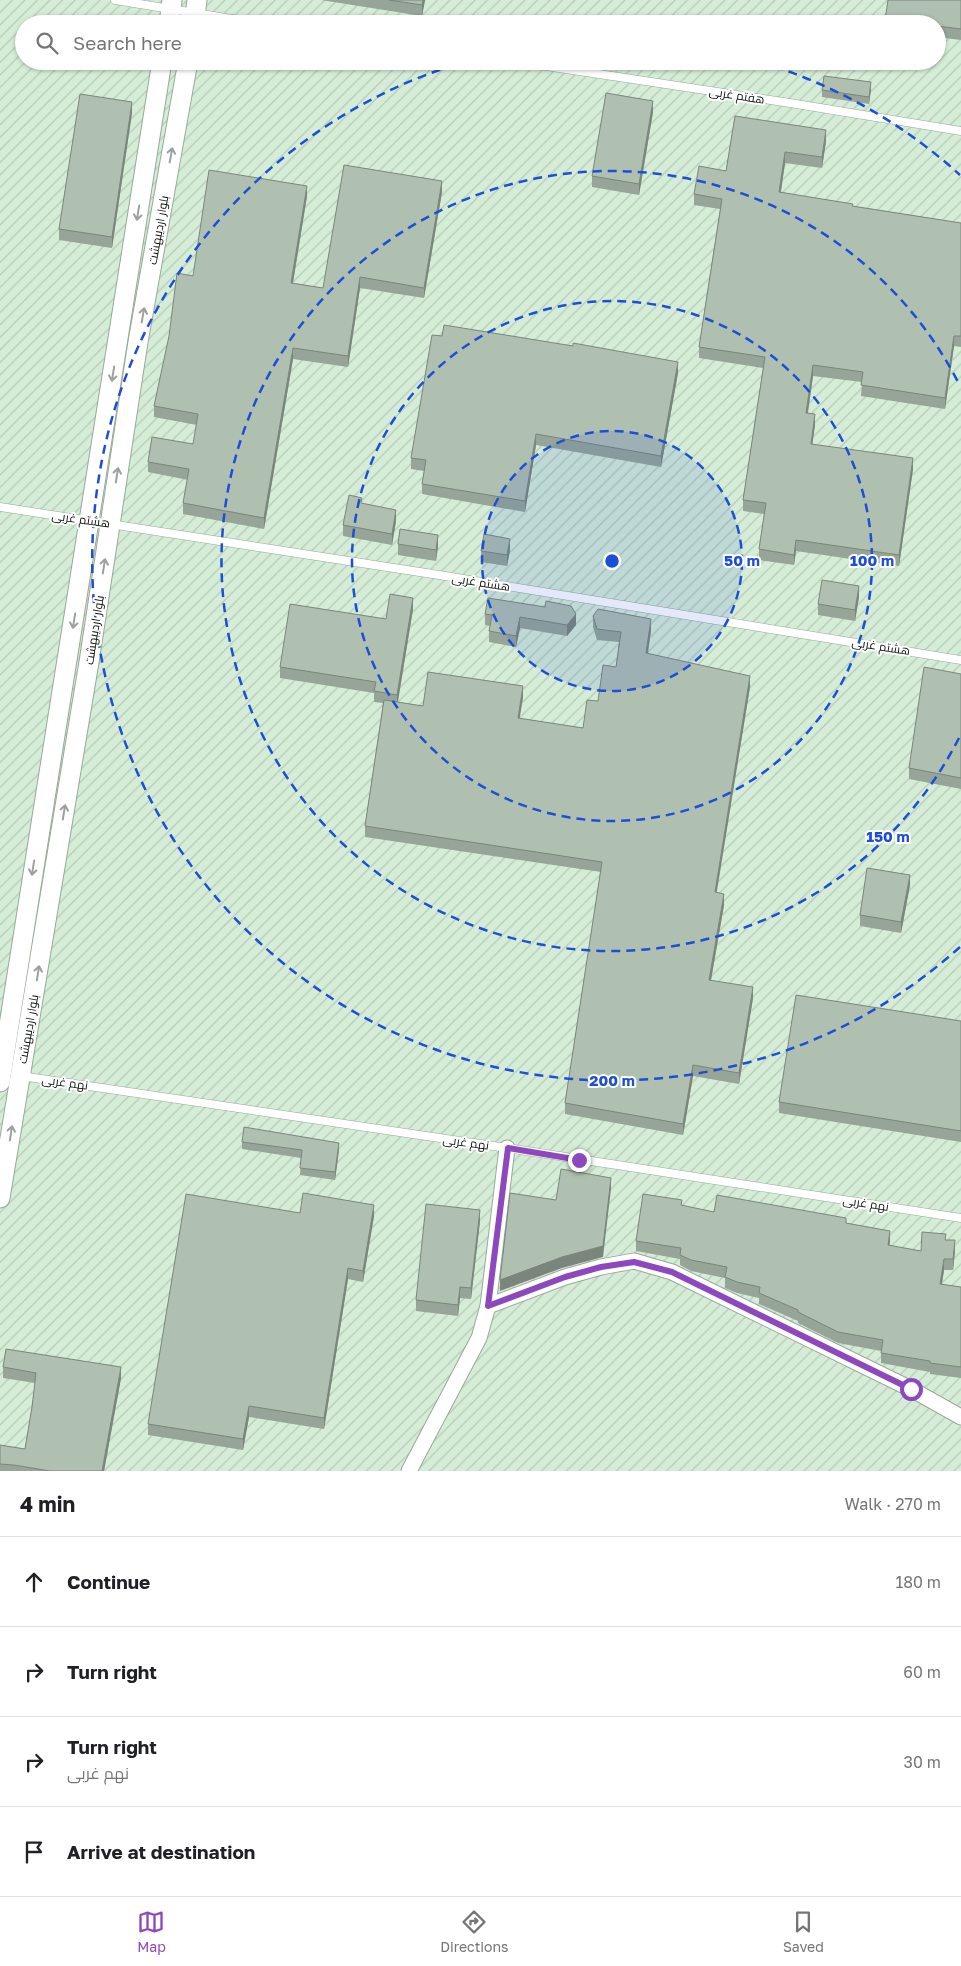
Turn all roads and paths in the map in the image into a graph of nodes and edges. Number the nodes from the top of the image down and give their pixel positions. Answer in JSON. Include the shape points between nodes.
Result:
{"nodes":[{"id":1,"x":114,"y":0,"type":"edge"},
{"id":2,"x":171,"y":11,"type":"edge"},
{"id":3,"x":195,"y":12,"type":"edge"},
{"id":4,"x":212,"y":15,"type":"edge"},
{"id":5,"x":161,"y":70,"type":"edge"},
{"id":6,"x":186,"y":70,"type":"edge"},
{"id":7,"x":572,"y":70,"type":"edge"},
{"id":8,"x":961,"y":131,"type":"edge"},
{"id":9,"x":0,"y":507,"type":"edge"},
{"id":10,"x":90,"y":521,"type":"junction"},
{"id":11,"x":110,"y":523,"type":"junction"},
{"id":12,"x":961,"y":660,"type":"edge"},
{"id":13,"x":1,"y":1075,"type":"edge"},
{"id":14,"x":20,"y":1076,"type":"junction"},
{"id":15,"x":508,"y":1148,"type":"junction"},
{"id":16,"x":0,"y":1198,"type":"edge"},
{"id":17,"x":961,"y":1218,"type":"edge"},
{"id":18,"x":488,"y":1306,"type":"junction"},
{"id":19,"x":961,"y":1417,"type":"edge"},
{"id":20,"x":409,"y":1471,"type":"edge"}],
"edges":[{"from":1,"to":2,"type":"lane"},
{"from":2,"to":3,"type":"lane"},
{"from":3,"to":4,"type":"lane"},
{"from":5,"to":10,"type":"street","name":"بلوار اردیبهشت","one_way":true},
{"from":11,"to":6,"type":"street","name":"بلوار اردیبهشت","one_way":true},
{"from":7,"to":8,"type":"lane","name":"هفتم غربی"},
{"from":9,"to":10,"type":"lane","name":"هشتم غربی"},
{"from":10,"to":11,"type":"lane","name":"هشتم غربی"},
{"from":10,"to":13,"type":"street","name":"بلوار اردیبهشت","one_way":true},
{"from":11,"to":12,"type":"lane","name":"هشتم غربی"},
{"from":14,"to":11,"type":"street","name":"بلوار اردیبهشت","one_way":true},
{"from":13,"to":14,"type":"lane","name":"نهم غربی"},
{"from":14,"to":15,"type":"lane","name":"نهم غربی"},
{"from":16,"to":14,"type":"street","name":"بلوار اردیبهشت","one_way":true},
{"from":15,"to":17,"type":"lane","name":"نهم غربی"},
{"from":15,"to":18,"type":"street"},
{"from":18,"to":19,"type":"street","via":[[565,1277],[634,1262],[672,1272],[911,1389]]},
{"from":18,"to":20,"type":"street","via":[[479,1338]]}]}
